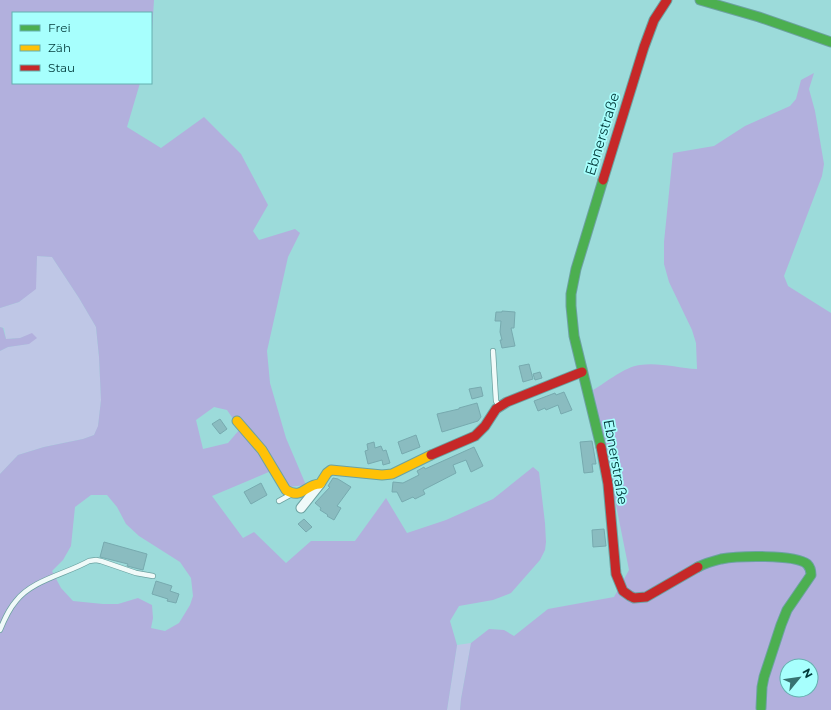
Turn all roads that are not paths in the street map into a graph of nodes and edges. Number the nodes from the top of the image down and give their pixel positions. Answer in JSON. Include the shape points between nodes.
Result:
{"nodes":[{"id":1,"x":667,"y":0,"type":"edge"},
{"id":2,"x":700,"y":0,"type":"edge"},
{"id":3,"x":831,"y":42,"type":"edge"},
{"id":4,"x":493,"y":351,"type":"dead end"},
{"id":5,"x":582,"y":372,"type":"junction"},
{"id":6,"x":499,"y":406,"type":"junction"},
{"id":7,"x":237,"y":421,"type":"dead end"},
{"id":8,"x":320,"y":484,"type":"junction"},
{"id":9,"x":291,"y":493,"type":"junction"},
{"id":10,"x":279,"y":500,"type":"dead end"},
{"id":11,"x":301,"y":508,"type":"dead end"},
{"id":12,"x":153,"y":576,"type":"dead end"},
{"id":13,"x":0,"y":630,"type":"edge"},
{"id":14,"x":762,"y":710,"type":"edge"}],
"edges":[{"from":1,"to":5,"type":"street","name":"Ebnerstraße","via":[[658,12],[647,40],[574,276],[571,321]]},
{"from":2,"to":3,"type":"street"},
{"from":4,"to":6,"type":"lane","via":[[496,401]]},
{"from":5,"to":6,"type":"street"},
{"from":5,"to":14,"type":"street","name":"Ebnerstraße","via":[[598,432],[608,484],[616,574],[621,588],[627,595],[638,598],[648,596],[702,565],[721,559],[796,559],[803,560],[809,566],[811,575],[786,610],[772,651],[762,687]]},
{"from":6,"to":8,"type":"street","via":[[475,436],[405,469],[387,475],[331,470]]},
{"from":7,"to":9,"type":"street","via":[[262,450],[283,487]]},
{"from":8,"to":9,"type":"street","via":[[315,484],[302,492]]},
{"from":8,"to":11,"type":"street"},
{"from":9,"to":10,"type":"lane"},
{"from":12,"to":13,"type":"lane","via":[[101,561],[89,561],[41,582],[22,594],[11,608]]}]}
